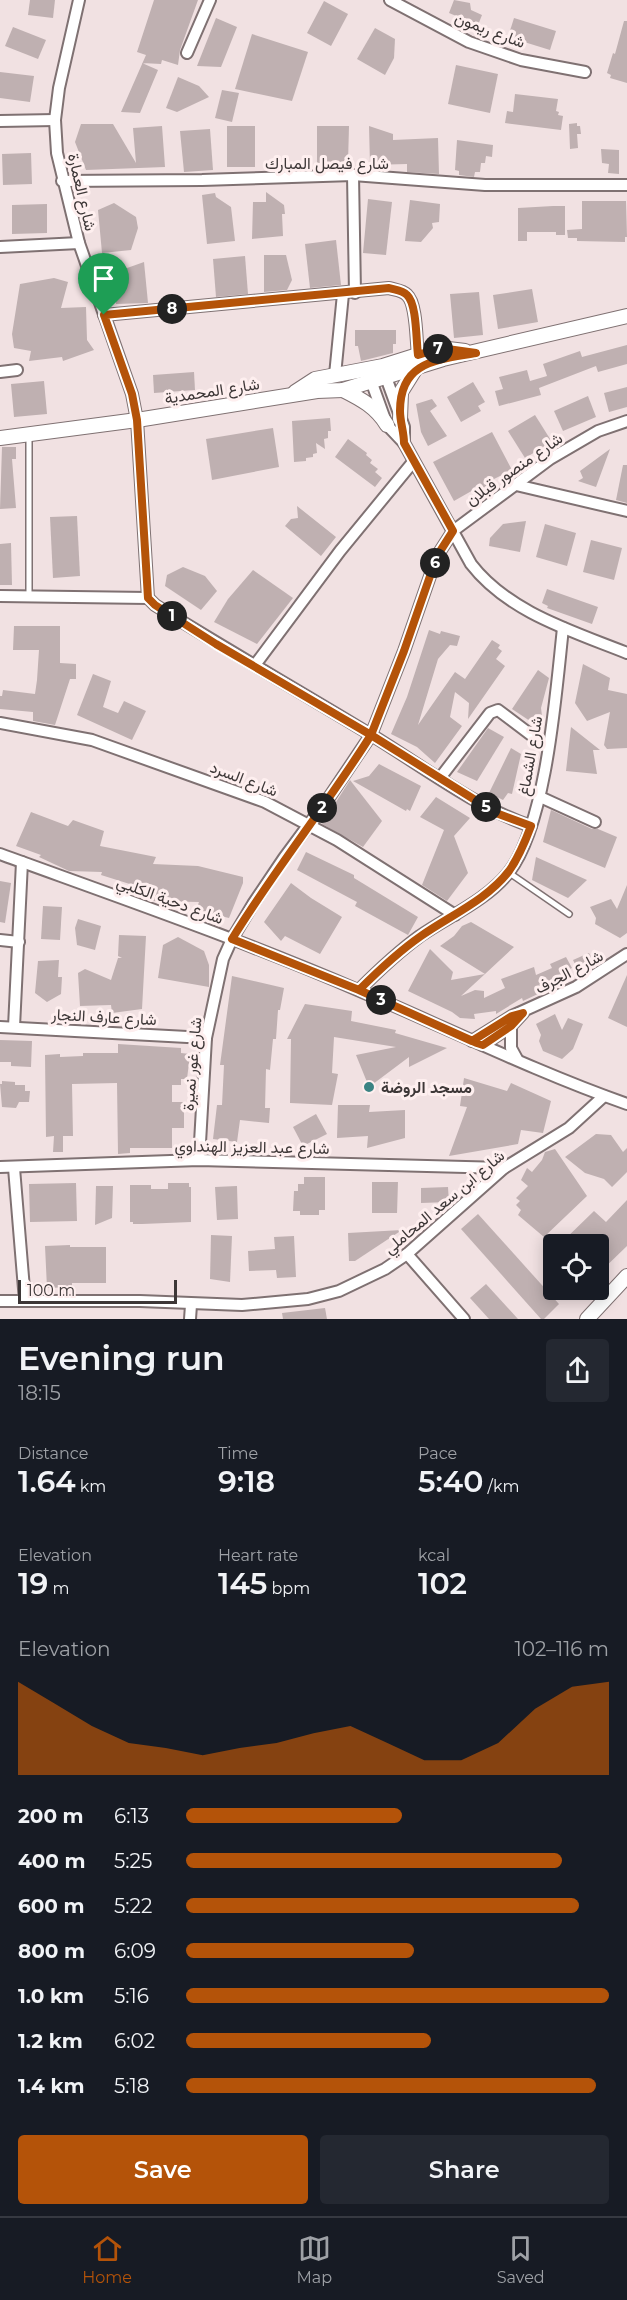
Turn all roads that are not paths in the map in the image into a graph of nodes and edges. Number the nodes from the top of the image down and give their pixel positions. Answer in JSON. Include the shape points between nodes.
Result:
{"nodes":[{"id":1,"x":79,"y":0,"type":"edge"},
{"id":2,"x":210,"y":0,"type":"edge"},
{"id":3,"x":390,"y":0,"type":"edge"},
{"id":4,"x":187,"y":53,"type":"dead end"},
{"id":5,"x":585,"y":72,"type":"dead end"},
{"id":6,"x":55,"y":120,"type":"junction"},
{"id":7,"x":0,"y":121,"type":"edge"},
{"id":8,"x":353,"y":174,"type":"junction"},
{"id":9,"x":62,"y":181,"type":"junction"},
{"id":10,"x":627,"y":185,"type":"edge"},
{"id":11,"x":79,"y":243,"type":"junction"},
{"id":12,"x":0,"y":247,"type":"edge"},
{"id":13,"x":355,"y":293,"type":"junction"},
{"id":14,"x":343,"y":294,"type":"junction"},
{"id":15,"x":104,"y":315,"type":"junction"},
{"id":16,"x":627,"y":316,"type":"edge"},
{"id":17,"x":417,"y":362,"type":"junction"},
{"id":18,"x":17,"y":370,"type":"dead end"},
{"id":19,"x":0,"y":372,"type":"edge"},
{"id":20,"x":384,"y":372,"type":"junction"},
{"id":21,"x":335,"y":375,"type":"junction"},
{"id":22,"x":369,"y":375,"type":"junction"},
{"id":23,"x":343,"y":390,"type":"junction"},
{"id":24,"x":287,"y":396,"type":"junction"},
{"id":25,"x":400,"y":419,"type":"junction"},
{"id":26,"x":137,"y":420,"type":"junction"},
{"id":27,"x":627,"y":421,"type":"edge"},
{"id":28,"x":387,"y":425,"type":"junction"},
{"id":29,"x":29,"y":435,"type":"junction"},
{"id":30,"x":0,"y":438,"type":"edge"},
{"id":31,"x":404,"y":443,"type":"junction"},
{"id":32,"x":413,"y":462,"type":"junction"},
{"id":33,"x":516,"y":485,"type":"junction"},
{"id":34,"x":627,"y":511,"type":"edge"},
{"id":35,"x":453,"y":531,"type":"junction"},
{"id":36,"x":0,"y":596,"type":"edge"},
{"id":37,"x":29,"y":596,"type":"junction"},
{"id":38,"x":148,"y":598,"type":"junction"},
{"id":39,"x":563,"y":628,"type":"junction"},
{"id":40,"x":627,"y":653,"type":"edge"},
{"id":41,"x":255,"y":665,"type":"junction"},
{"id":42,"x":0,"y":723,"type":"edge"},
{"id":43,"x":371,"y":735,"type":"junction"},
{"id":44,"x":548,"y":747,"type":"junction"},
{"id":45,"x":440,"y":778,"type":"junction"},
{"id":46,"x":538,"y":796,"type":"junction"},
{"id":47,"x":595,"y":822,"type":"dead end"},
{"id":48,"x":310,"y":825,"type":"junction"},
{"id":49,"x":531,"y":826,"type":"junction"},
{"id":50,"x":0,"y":854,"type":"edge"},
{"id":51,"x":22,"y":862,"type":"junction"},
{"id":52,"x":508,"y":872,"type":"junction"},
{"id":53,"x":569,"y":914,"type":"dead end"},
{"id":54,"x":455,"y":915,"type":"junction"},
{"id":55,"x":232,"y":939,"type":"junction"},
{"id":56,"x":0,"y":940,"type":"edge"},
{"id":57,"x":19,"y":942,"type":"junction"},
{"id":58,"x":627,"y":954,"type":"edge"},
{"id":59,"x":359,"y":990,"type":"junction"},
{"id":60,"x":523,"y":1013,"type":"junction"},
{"id":61,"x":511,"y":1026,"type":"junction"},
{"id":62,"x":0,"y":1027,"type":"edge"},
{"id":63,"x":14,"y":1027,"type":"junction"},
{"id":64,"x":206,"y":1038,"type":"junction"},
{"id":65,"x":472,"y":1041,"type":"junction"},
{"id":66,"x":483,"y":1045,"type":"junction"},
{"id":67,"x":517,"y":1059,"type":"junction"},
{"id":68,"x":604,"y":1096,"type":"junction"},
{"id":69,"x":627,"y":1104,"type":"edge"},
{"id":70,"x":199,"y":1160,"type":"junction"},
{"id":71,"x":0,"y":1167,"type":"edge"},
{"id":72,"x":14,"y":1168,"type":"junction"},
{"id":73,"x":504,"y":1168,"type":"junction"},
{"id":74,"x":407,"y":1254,"type":"junction"},
{"id":75,"x":627,"y":1276,"type":"edge"},
{"id":76,"x":0,"y":1301,"type":"edge"},
{"id":77,"x":25,"y":1301,"type":"junction"},
{"id":78,"x":191,"y":1305,"type":"junction"},
{"id":79,"x":190,"y":1319,"type":"edge"},
{"id":80,"x":464,"y":1319,"type":"edge"},
{"id":81,"x":587,"y":1319,"type":"edge"}],
"edges":[{"from":1,"to":6,"type":"street","name":"شارع العمارة"},
{"from":2,"to":4,"type":"street"},
{"from":3,"to":5,"type":"street","name":"شارع ريمون","via":[[469,42],[521,60]]},
{"from":6,"to":7,"type":"street"},
{"from":6,"to":9,"type":"street","name":"شارع العمارة"},
{"from":8,"to":9,"type":"street","name":"شارع فيصل المبارك"},
{"from":8,"to":10,"type":"street","name":"شارع فيصل المبارك","via":[[485,185]]},
{"from":8,"to":13,"type":"street"},
{"from":9,"to":11,"type":"street","name":"شارع العمارة"},
{"from":11,"to":12,"type":"street"},
{"from":11,"to":15,"type":"street","name":"شارع العمارة"},
{"from":13,"to":14,"type":"street"},
{"from":13,"to":17,"type":"street","via":[[389,288],[409,296]]},
{"from":14,"to":15,"type":"street"},
{"from":14,"to":21,"type":"street"},
{"from":15,"to":26,"type":"street","name":"شارع العمارة","via":[[132,394]]},
{"from":16,"to":17,"type":"street","name":"شارع المحمدية","via":[[476,353],[440,348]]},
{"from":17,"to":20,"type":"street","name":"شارع المحمدية"},
{"from":17,"to":25,"type":"street","via":[[402,389]]},
{"from":18,"to":19,"type":"street"},
{"from":20,"to":22,"type":"street","name":"شارع المحمدية"},
{"from":20,"to":25,"type":"street"},
{"from":21,"to":22,"type":"street","name":"شارع المحمدية"},
{"from":21,"to":24,"type":"street","name":"شارع المحمدية","via":[[315,379]]},
{"from":22,"to":23,"type":"street","name":"شارع المحمدية"},
{"from":22,"to":28,"type":"street"},
{"from":23,"to":24,"type":"street","name":"شارع المحمدية"},
{"from":23,"to":28,"type":"street","via":[[369,404]]},
{"from":24,"to":26,"type":"street","name":"شارع المحمدية"},
{"from":25,"to":31,"type":"street"},
{"from":26,"to":29,"type":"street","name":"شارع المحمدية"},
{"from":26,"to":38,"type":"street","name":"شارع العمارة"},
{"from":27,"to":33,"type":"street","name":"شارع منصور قبلان","via":[[576,443]]},
{"from":28,"to":31,"type":"street"},
{"from":29,"to":30,"type":"street","name":"شارع المحمدية"},
{"from":29,"to":37,"type":"lane"},
{"from":31,"to":32,"type":"street"},
{"from":32,"to":35,"type":"street"},
{"from":32,"to":41,"type":"street"},
{"from":33,"to":34,"type":"street"},
{"from":33,"to":35,"type":"street","name":"شارع منصور قبلان"},
{"from":35,"to":39,"type":"street","via":[[471,564],[500,594]]},
{"from":35,"to":43,"type":"street","name":"شارع غور نميرة","via":[[437,556]]},
{"from":36,"to":37,"type":"street"},
{"from":37,"to":38,"type":"street"},
{"from":38,"to":41,"type":"street"},
{"from":39,"to":40,"type":"street"},
{"from":39,"to":44,"type":"street","name":"شارع الشماغ"},
{"from":41,"to":43,"type":"street"},
{"from":42,"to":48,"type":"street","name":"شارع السرد","via":[[92,740],[265,802]]},
{"from":43,"to":45,"type":"street"},
{"from":43,"to":48,"type":"street","name":"شارع غور نميرة"},
{"from":44,"to":45,"type":"street","via":[[498,710],[490,713]]},
{"from":44,"to":46,"type":"street","name":"شارع الشماغ"},
{"from":45,"to":49,"type":"street","via":[[496,813]]},
{"from":46,"to":47,"type":"street"},
{"from":46,"to":49,"type":"street","name":"شارع الشماغ"},
{"from":48,"to":54,"type":"street","name":"شارع السرد"},
{"from":48,"to":55,"type":"street","name":"شارع غور نميرة"},
{"from":49,"to":52,"type":"street","name":"شارع الشماغ"},
{"from":50,"to":51,"type":"street","name":"شارع دحية الكلبي"},
{"from":51,"to":55,"type":"street","name":"شارع دحية الكلبي"},
{"from":51,"to":57,"type":"street"},
{"from":52,"to":53,"type":"lane"},
{"from":52,"to":54,"type":"street","name":"شارع الشماغ"},
{"from":54,"to":59,"type":"street","name":"شارع الشماغ","via":[[404,948]]},
{"from":55,"to":59,"type":"street","name":"شارع دحية الكلبي"},
{"from":55,"to":64,"type":"street","name":"شارع غور نميرة","via":[[223,959]]},
{"from":56,"to":57,"type":"street"},
{"from":57,"to":63,"type":"street"},
{"from":58,"to":60,"type":"street","name":"شارع الجرف","via":[[576,987]]},
{"from":59,"to":65,"type":"street","name":"شارع دحية الكلبي"},
{"from":60,"to":61,"type":"street"},
{"from":60,"to":65,"type":"street","name":"شارع الجرف"},
{"from":61,"to":66,"type":"street"},
{"from":61,"to":67,"type":"street","via":[[511,1048]]},
{"from":62,"to":63,"type":"street","name":"شارع عارف النجار"},
{"from":63,"to":64,"type":"street","name":"شارع عارف النجار"},
{"from":64,"to":70,"type":"street","name":"شارع غور نميرة"},
{"from":65,"to":66,"type":"street","name":"شارع دحية الكلبي"},
{"from":66,"to":67,"type":"street","name":"شارع دحية الكلبي"},
{"from":67,"to":68,"type":"street","name":"شارع دحية الكلبي"},
{"from":68,"to":69,"type":"street","name":"شارع دحية الكلبي"},
{"from":68,"to":73,"type":"street","name":"شارع ابن سعد المحاملي","via":[[569,1128]]},
{"from":70,"to":72,"type":"street","name":"شارع عبد العزيز الهنداوي"},
{"from":70,"to":73,"type":"street","name":"شارع عبد العزيز الهنداوي"},
{"from":71,"to":72,"type":"street","name":"شارع عبد العزيز الهنداوي"},
{"from":72,"to":77,"type":"street"},
{"from":73,"to":74,"type":"street","name":"شارع ابن سعد المحاملي"},
{"from":74,"to":78,"type":"street","name":"شارع ابن سعد المحاملي","via":[[363,1281],[308,1299]]},
{"from":74,"to":80,"type":"street"},
{"from":75,"to":81,"type":"street"},
{"from":76,"to":77,"type":"street","name":"شارع ابن سعد المحاملي"},
{"from":77,"to":78,"type":"street","name":"شارع ابن سعد المحاملي"},
{"from":78,"to":79,"type":"street"}]}
